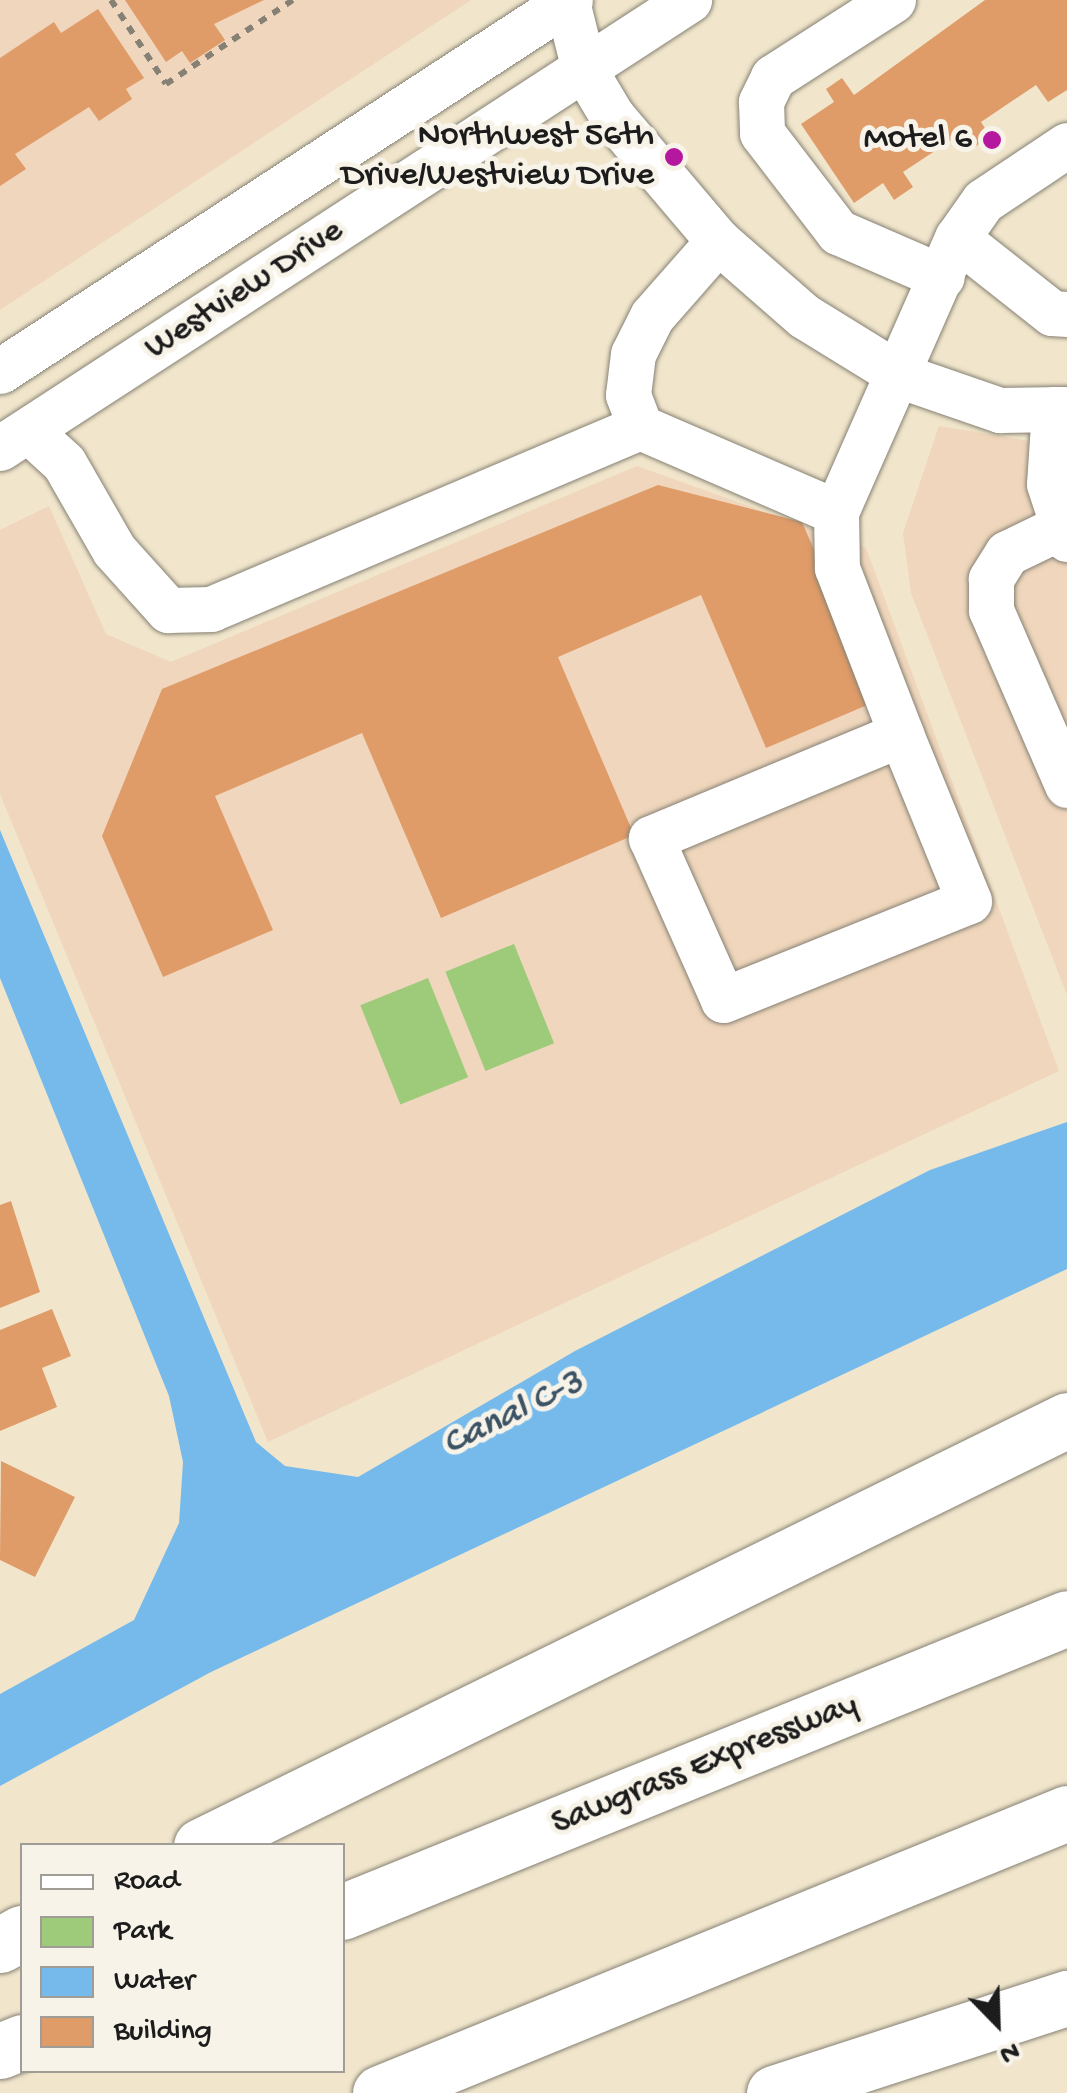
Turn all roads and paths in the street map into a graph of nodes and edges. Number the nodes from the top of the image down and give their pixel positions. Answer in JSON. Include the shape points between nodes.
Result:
{"nodes":[{"id":1,"x":111,"y":0,"type":"edge"},
{"id":2,"x":293,"y":0,"type":"edge"},
{"id":3,"x":690,"y":0,"type":"edge"},
{"id":4,"x":893,"y":0,"type":"edge"},
{"id":5,"x":569,"y":1,"type":"edge"},
{"id":6,"x":526,"y":29,"type":"junction"},
{"id":7,"x":584,"y":69,"type":"junction"},
{"id":8,"x":1067,"y":146,"type":"edge"},
{"id":9,"x":718,"y":241,"type":"junction"},
{"id":10,"x":950,"y":257,"type":"junction"},
{"id":11,"x":1067,"y":314,"type":"edge"},
{"id":12,"x":0,"y":370,"type":"edge"},
{"id":13,"x":902,"y":376,"type":"junction"},
{"id":14,"x":1061,"y":409,"type":"edge"},
{"id":15,"x":640,"y":427,"type":"junction"},
{"id":16,"x":14,"y":440,"type":"edge"},
{"id":17,"x":836,"y":512,"type":"junction"},
{"id":18,"x":1065,"y":530,"type":"edge"},
{"id":19,"x":902,"y":734,"type":"junction"},
{"id":20,"x":1067,"y":785,"type":"edge"},
{"id":21,"x":1067,"y":1420,"type":"edge"},
{"id":22,"x":1067,"y":1618,"type":"edge"},
{"id":23,"x":1067,"y":1813,"type":"edge"},
{"id":24,"x":207,"y":1843,"type":"edge"},
{"id":25,"x":345,"y":1911,"type":"edge"},
{"id":26,"x":1067,"y":1998,"type":"edge"},
{"id":27,"x":380,"y":2093,"type":"edge"},
{"id":28,"x":774,"y":2093,"type":"edge"}],
"edges":[{"from":1,"to":2,"type":"path","via":[[166,84]]},
{"from":3,"to":7,"type":"street","name":"Westview Drive"},
{"from":4,"to":10,"type":"street","via":[[773,77],[761,102],[762,133],[838,232]]},
{"from":5,"to":6,"type":"street","name":"Westview Drive"},
{"from":5,"to":7,"type":"street"},
{"from":6,"to":7,"type":"street"},
{"from":6,"to":12,"type":"street","name":"Westview Drive"},
{"from":7,"to":9,"type":"street"},
{"from":7,"to":16,"type":"street","name":"Westview Drive"},
{"from":8,"to":10,"type":"street","via":[[983,201]]},
{"from":9,"to":13,"type":"street","via":[[804,316]]},
{"from":9,"to":15,"type":"street","via":[[652,316],[633,354],[628,396]]},
{"from":10,"to":11,"type":"street","via":[[1052,313]]},
{"from":10,"to":13,"type":"street"},
{"from":13,"to":14,"type":"street","via":[[1000,410]]},
{"from":13,"to":17,"type":"street"},
{"from":14,"to":18,"type":"street","via":[[1049,484]]},
{"from":15,"to":16,"type":"street","via":[[211,609],[168,610],[114,550],[64,462]]},
{"from":15,"to":17,"type":"street"},
{"from":17,"to":19,"type":"street","via":[[836,568]]},
{"from":18,"to":20,"type":"street","via":[[1007,553],[992,580],[991,610]]},
{"from":19,"to":19,"type":"street","via":[[652,838],[724,1000],[969,901]]},
{"from":21,"to":24,"type":"highway"},
{"from":22,"to":25,"type":"highway","name":"Sawgrass Expressway"},
{"from":23,"to":27,"type":"highway"},
{"from":26,"to":28,"type":"highway"}]}
